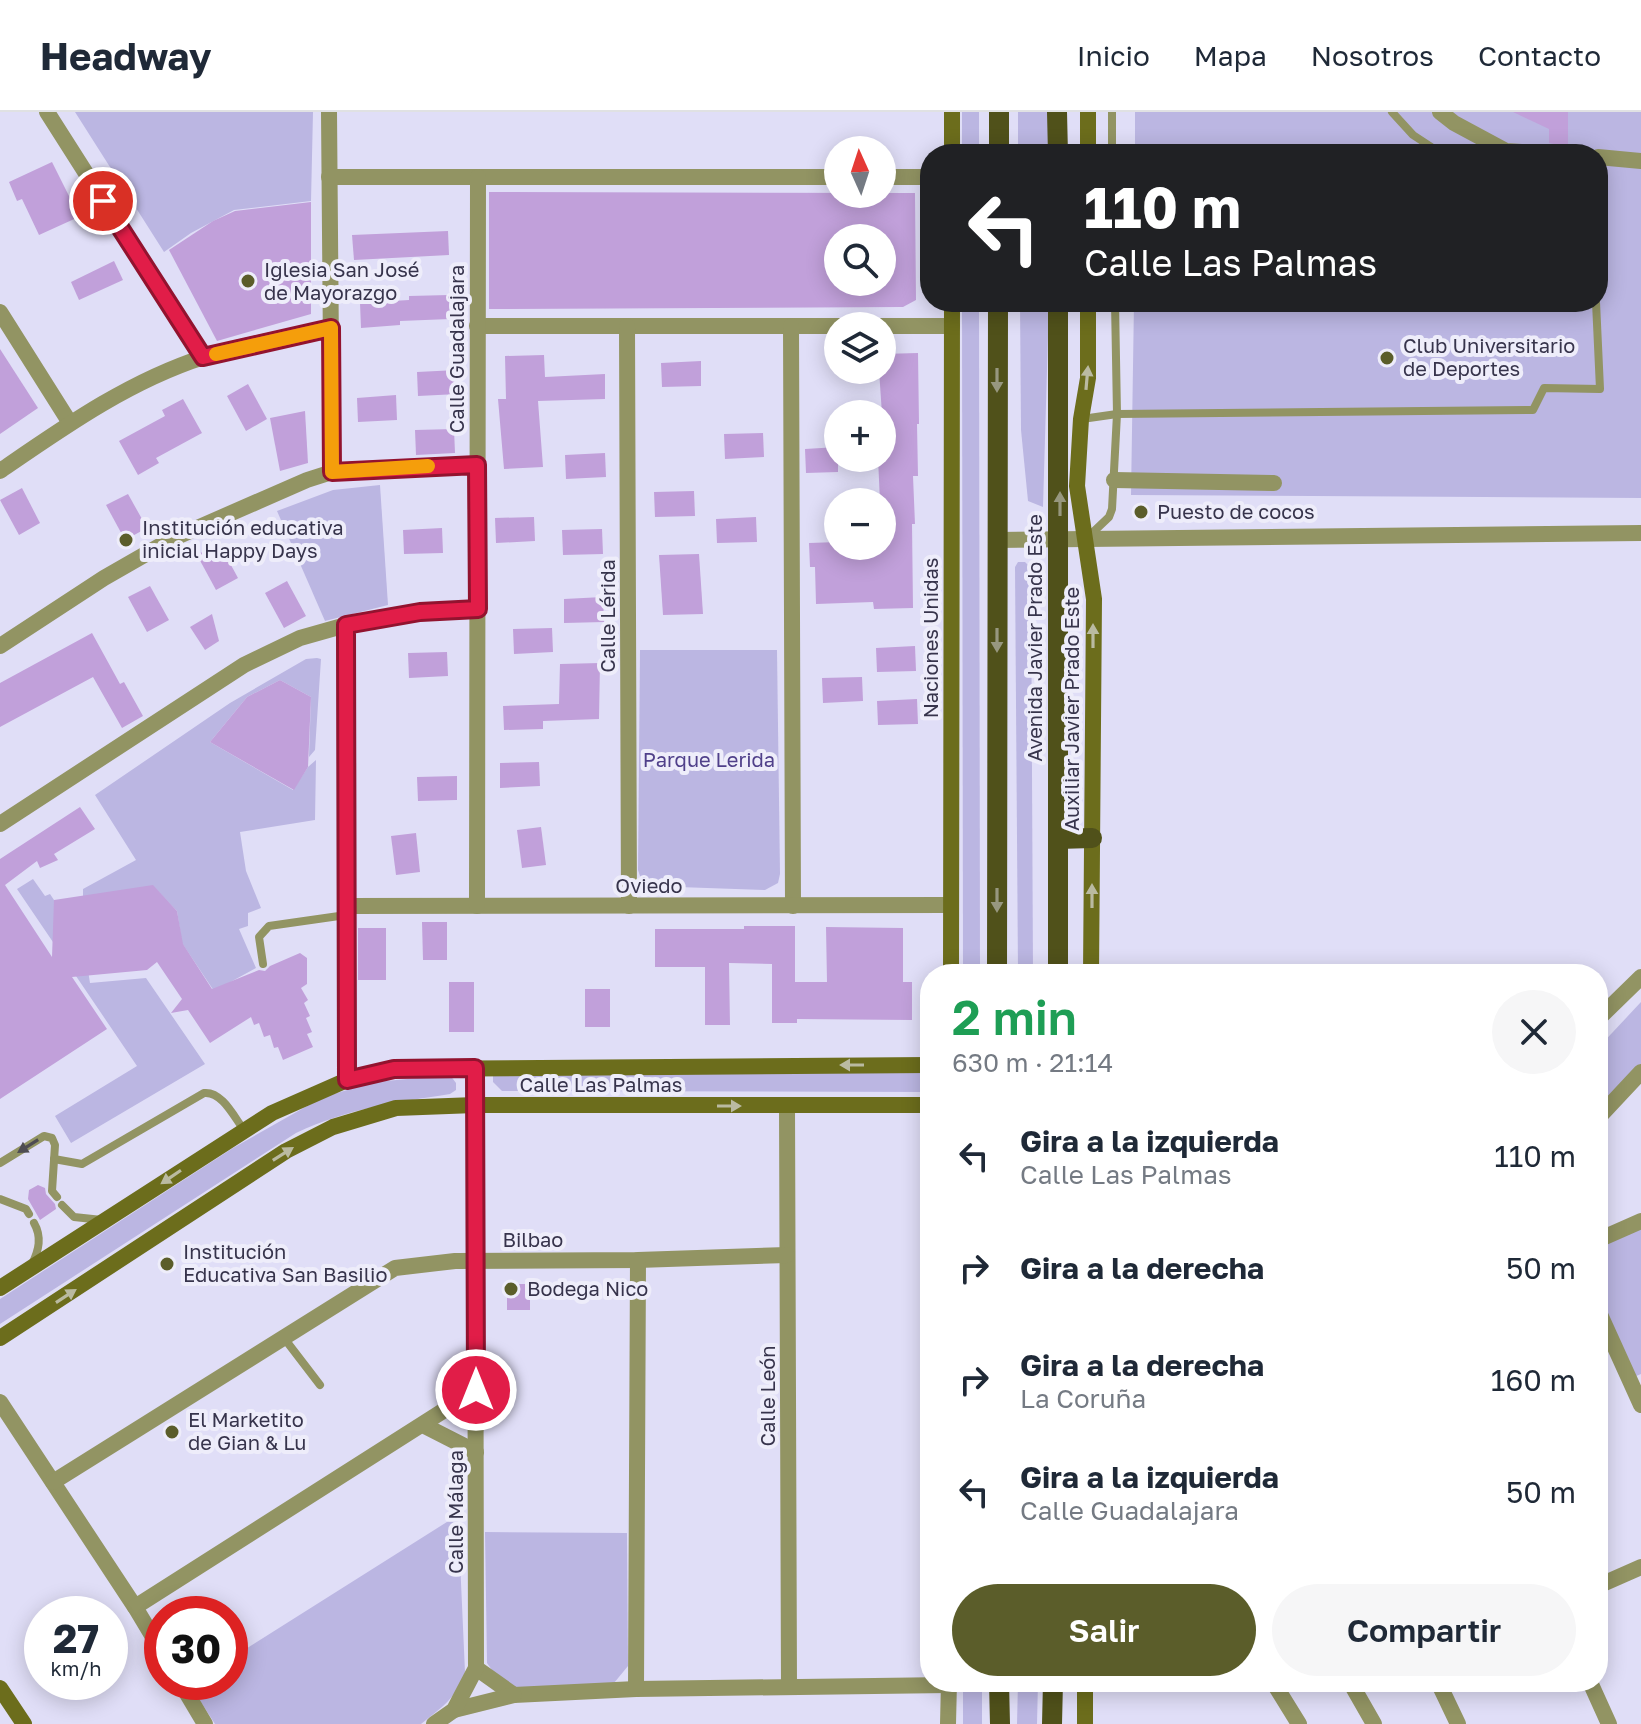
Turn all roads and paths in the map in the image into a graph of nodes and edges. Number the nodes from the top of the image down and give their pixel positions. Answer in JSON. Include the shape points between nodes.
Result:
{"nodes":[{"id":1,"x":329,"y":112,"type":"edge"},
{"id":2,"x":952,"y":112,"type":"edge"},
{"id":3,"x":999,"y":112,"type":"edge"},
{"id":4,"x":1057,"y":112,"type":"edge"},
{"id":5,"x":1088,"y":112,"type":"edge"},
{"id":6,"x":1112,"y":112,"type":"edge"},
{"id":7,"x":1392,"y":112,"type":"edge"},
{"id":8,"x":1440,"y":112,"type":"edge"},
{"id":9,"x":53,"y":115,"type":"edge"},
{"id":10,"x":952,"y":144,"type":"edge"},
{"id":11,"x":999,"y":144,"type":"edge"},
{"id":12,"x":1058,"y":144,"type":"edge"},
{"id":13,"x":1088,"y":144,"type":"edge"},
{"id":14,"x":1112,"y":144,"type":"edge"},
{"id":15,"x":1427,"y":144,"type":"edge"},
{"id":16,"x":1493,"y":144,"type":"edge"},
{"id":17,"x":1608,"y":158,"type":"edge"},
{"id":18,"x":1641,"y":161,"type":"edge"},
{"id":19,"x":329,"y":177,"type":"junction"},
{"id":20,"x":478,"y":177,"type":"junction"},
{"id":21,"x":824,"y":177,"type":"edge"},
{"id":22,"x":896,"y":177,"type":"edge"},
{"id":23,"x":920,"y":177,"type":"edge"},
{"id":24,"x":0,"y":312,"type":"edge"},
{"id":25,"x":952,"y":312,"type":"edge"},
{"id":26,"x":998,"y":312,"type":"edge"},
{"id":27,"x":1058,"y":312,"type":"edge"},
{"id":28,"x":1088,"y":312,"type":"edge"},
{"id":29,"x":1115,"y":312,"type":"edge"},
{"id":30,"x":1596,"y":312,"type":"edge"},
{"id":31,"x":477,"y":326,"type":"junction"},
{"id":32,"x":627,"y":326,"type":"junction"},
{"id":33,"x":791,"y":326,"type":"junction"},
{"id":34,"x":952,"y":326,"type":"junction"},
{"id":35,"x":331,"y":328,"type":"junction"},
{"id":36,"x":203,"y":357,"type":"junction"},
{"id":37,"x":1117,"y":414,"type":"junction"},
{"id":38,"x":1081,"y":419,"type":"junction"},
{"id":39,"x":70,"y":423,"type":"junction"},
{"id":40,"x":477,"y":465,"type":"junction"},
{"id":41,"x":0,"y":471,"type":"edge"},
{"id":42,"x":332,"y":472,"type":"junction"},
{"id":43,"x":1114,"y":480,"type":"junction"},
{"id":44,"x":1274,"y":483,"type":"dead end"},
{"id":45,"x":1641,"y":533,"type":"edge"},
{"id":46,"x":996,"y":540,"type":"junction"},
{"id":47,"x":1060,"y":540,"type":"junction"},
{"id":48,"x":1086,"y":540,"type":"junction"},
{"id":49,"x":478,"y":609,"type":"junction"},
{"id":50,"x":346,"y":625,"type":"junction"},
{"id":51,"x":0,"y":646,"type":"edge"},
{"id":52,"x":0,"y":824,"type":"edge"},
{"id":53,"x":1092,"y":838,"type":"junction"},
{"id":54,"x":1058,"y":839,"type":"junction"},
{"id":55,"x":951,"y":905,"type":"junction"},
{"id":56,"x":477,"y":906,"type":"junction"},
{"id":57,"x":629,"y":906,"type":"junction"},
{"id":58,"x":793,"y":906,"type":"junction"},
{"id":59,"x":346,"y":910,"type":"junction"},
{"id":60,"x":263,"y":964,"type":"dead end"},
{"id":61,"x":951,"y":964,"type":"edge"},
{"id":62,"x":997,"y":964,"type":"edge"},
{"id":63,"x":1058,"y":964,"type":"edge"},
{"id":64,"x":1091,"y":964,"type":"edge"},
{"id":65,"x":1641,"y":977,"type":"edge"},
{"id":66,"x":1608,"y":1009,"type":"edge"},
{"id":67,"x":920,"y":1065,"type":"edge"},
{"id":68,"x":475,"y":1068,"type":"junction"},
{"id":69,"x":1641,"y":1072,"type":"edge"},
{"id":70,"x":347,"y":1080,"type":"junction"},
{"id":71,"x":475,"y":1105,"type":"junction"},
{"id":72,"x":920,"y":1105,"type":"edge"},
{"id":73,"x":787,"y":1106,"type":"junction"},
{"id":74,"x":1608,"y":1107,"type":"edge"},
{"id":75,"x":244,"y":1131,"type":"junction"},
{"id":76,"x":54,"y":1159,"type":"junction"},
{"id":77,"x":0,"y":1163,"type":"edge"},
{"id":78,"x":0,"y":1199,"type":"edge"},
{"id":79,"x":29,"y":1214,"type":"dead end"},
{"id":80,"x":106,"y":1221,"type":"junction"},
{"id":81,"x":1641,"y":1221,"type":"edge"},
{"id":82,"x":34,"y":1223,"type":"dead end"},
{"id":83,"x":1608,"y":1236,"type":"edge"},
{"id":84,"x":787,"y":1255,"type":"junction"},
{"id":85,"x":638,"y":1260,"type":"junction"},
{"id":86,"x":476,"y":1261,"type":"junction"},
{"id":87,"x":29,"y":1268,"type":"junction"},
{"id":88,"x":0,"y":1288,"type":"edge"},
{"id":89,"x":1608,"y":1328,"type":"edge"},
{"id":90,"x":0,"y":1338,"type":"edge"},
{"id":91,"x":284,"y":1338,"type":"junction"},
{"id":92,"x":1635,"y":1377,"type":"edge"},
{"id":93,"x":320,"y":1385,"type":"dead end"},
{"id":94,"x":476,"y":1390,"type":"junction"},
{"id":95,"x":0,"y":1402,"type":"edge"},
{"id":96,"x":1641,"y":1405,"type":"edge"},
{"id":97,"x":423,"y":1425,"type":"junction"},
{"id":98,"x":476,"y":1452,"type":"junction"},
{"id":99,"x":53,"y":1482,"type":"junction"},
{"id":100,"x":1641,"y":1567,"type":"edge"},
{"id":101,"x":1608,"y":1582,"type":"edge"},
{"id":102,"x":135,"y":1607,"type":"junction"},
{"id":103,"x":144,"y":1622,"type":"edge"},
{"id":104,"x":476,"y":1668,"type":"junction"},
{"id":105,"x":920,"y":1684,"type":"edge"},
{"id":106,"x":789,"y":1686,"type":"junction"},
{"id":107,"x":0,"y":1688,"type":"edge"},
{"id":108,"x":636,"y":1689,"type":"junction"},
{"id":109,"x":949,"y":1692,"type":"edge"},
{"id":110,"x":999,"y":1692,"type":"edge"},
{"id":111,"x":1053,"y":1692,"type":"edge"},
{"id":112,"x":1085,"y":1692,"type":"edge"},
{"id":113,"x":1279,"y":1692,"type":"edge"},
{"id":114,"x":1356,"y":1692,"type":"edge"},
{"id":115,"x":1443,"y":1692,"type":"edge"},
{"id":116,"x":1595,"y":1692,"type":"edge"},
{"id":117,"x":514,"y":1695,"type":"junction"},
{"id":118,"x":191,"y":1700,"type":"edge"},
{"id":119,"x":454,"y":1710,"type":"junction"},
{"id":120,"x":24,"y":1724,"type":"edge"},
{"id":121,"x":205,"y":1724,"type":"edge"},
{"id":122,"x":434,"y":1724,"type":"edge"},
{"id":123,"x":948,"y":1724,"type":"edge"},
{"id":124,"x":1000,"y":1724,"type":"edge"},
{"id":125,"x":1052,"y":1724,"type":"edge"},
{"id":126,"x":1085,"y":1724,"type":"edge"},
{"id":127,"x":1299,"y":1724,"type":"edge"},
{"id":128,"x":1374,"y":1724,"type":"edge"},
{"id":129,"x":1458,"y":1724,"type":"edge"},
{"id":130,"x":1609,"y":1724,"type":"edge"}],
"edges":[{"from":1,"to":19,"type":"street"},
{"from":2,"to":10,"type":"street"},
{"from":3,"to":11,"type":"main road"},
{"from":4,"to":12,"type":"main road"},
{"from":5,"to":13,"type":"street"},
{"from":6,"to":14,"type":"lane"},
{"from":7,"to":15,"type":"lane"},
{"from":8,"to":16,"type":"street"},
{"from":9,"to":36,"type":"street"},
{"from":17,"to":18,"type":"street"},
{"from":19,"to":20,"type":"street"},
{"from":19,"to":35,"type":"street"},
{"from":20,"to":21,"type":"street"},
{"from":20,"to":31,"type":"street","name":"Calle Guadalajara"},
{"from":22,"to":23,"type":"street"},
{"from":24,"to":39,"type":"street"},
{"from":25,"to":34,"type":"street","name":"Naciones Unidas"},
{"from":26,"to":46,"type":"main road","name":"Avenida Javier Prado Este","one_way":true},
{"from":47,"to":27,"type":"main road","name":"Avenida Javier Prado Este","one_way":true},
{"from":38,"to":28,"type":"street","name":"Auxiliar Javier Prado Este","one_way":true,"via":[[1088,378]]},
{"from":29,"to":37,"type":"lane"},
{"from":30,"to":37,"type":"lane","via":[[1600,389],[1544,388],[1533,410]]},
{"from":31,"to":32,"type":"street"},
{"from":31,"to":40,"type":"street","name":"Calle Guadalajara"},
{"from":32,"to":33,"type":"street"},
{"from":32,"to":57,"type":"street","name":"Calle Lérida"},
{"from":33,"to":34,"type":"street"},
{"from":33,"to":58,"type":"street"},
{"from":34,"to":55,"type":"street","name":"Naciones Unidas"},
{"from":35,"to":36,"type":"street"},
{"from":35,"to":42,"type":"street"},
{"from":36,"to":39,"type":"street","via":[[135,386]]},
{"from":37,"to":38,"type":"lane"},
{"from":37,"to":43,"type":"lane"},
{"from":38,"to":48,"type":"street","name":"Auxiliar Javier Prado Este","via":[[1077,486]]},
{"from":39,"to":41,"type":"street"},
{"from":40,"to":42,"type":"street"},
{"from":40,"to":49,"type":"street","name":"Calle Guadalajara"},
{"from":42,"to":51,"type":"street","via":[[172,539]]},
{"from":43,"to":44,"type":"street"},
{"from":43,"to":48,"type":"lane","via":[[1109,517]]},
{"from":45,"to":48,"type":"street"},
{"from":46,"to":47,"type":"street"},
{"from":46,"to":62,"type":"main road","name":"Avenida Javier Prado Este","one_way":true},
{"from":47,"to":48,"type":"street"},
{"from":47,"to":54,"type":"main road","name":"Avenida Javier Prado Este"},
{"from":53,"to":48,"type":"street","name":"Auxiliar Javier Prado Este","one_way":true,"via":[[1094,599]]},
{"from":49,"to":50,"type":"street","via":[[420,612]]},
{"from":49,"to":56,"type":"street","name":"Calle Guadalajara"},
{"from":50,"to":52,"type":"street","via":[[300,638],[244,665]]},
{"from":50,"to":59,"type":"street"},
{"from":53,"to":54,"type":"main road"},
{"from":64,"to":53,"type":"street","name":"Auxiliar Javier Prado Este","one_way":true},
{"from":54,"to":63,"type":"main road","name":"Avenida Javier Prado Este"},
{"from":55,"to":58,"type":"street","name":"Oviedo"},
{"from":55,"to":61,"type":"street","name":"Naciones Unidas"},
{"from":56,"to":57,"type":"street","name":"Oviedo"},
{"from":56,"to":59,"type":"street","name":"Oviedo"},
{"from":57,"to":58,"type":"street","name":"Oviedo"},
{"from":59,"to":60,"type":"lane","via":[[269,926],[259,937]]},
{"from":59,"to":70,"type":"street"},
{"from":65,"to":66,"type":"street"},
{"from":67,"to":68,"type":"street","name":"Calle Las Palmas","one_way":true},
{"from":68,"to":70,"type":"street","name":"Calle Las Palmas","via":[[394,1069]]},
{"from":68,"to":71,"type":"street","name":"Calle Málaga"},
{"from":69,"to":74,"type":"street"},
{"from":70,"to":75,"type":"street","name":"Calle Las Palmas"},
{"from":71,"to":73,"type":"street","name":"Calle Las Palmas","one_way":true},
{"from":71,"to":86,"type":"street","name":"Calle Málaga"},
{"from":90,"to":71,"type":"street","name":"Calle Las Palmas","one_way":true,"via":[[309,1138],[396,1108]]},
{"from":72,"to":73,"type":"street","name":"Calle Las Palmas"},
{"from":73,"to":84,"type":"street","name":"Calle León"},
{"from":75,"to":76,"type":"lane","via":[[219,1097],[204,1093],[82,1164]]},
{"from":75,"to":80,"type":"street","name":"Calle Las Palmas","one_way":true},
{"from":76,"to":77,"type":"lane","one_way":true,"via":[[52,1138],[44,1136]]},
{"from":76,"to":80,"type":"lane","via":[[52,1191],[60,1201],[74,1217]]},
{"from":78,"to":79,"type":"lane"},
{"from":80,"to":87,"type":"street","name":"Calle Las Palmas"},
{"from":81,"to":83,"type":"street"},
{"from":82,"to":87,"type":"lane","via":[[40,1241]]},
{"from":84,"to":85,"type":"street","name":"Bilbao"},
{"from":84,"to":106,"type":"street","name":"Calle León"},
{"from":85,"to":86,"type":"street","name":"Bilbao"},
{"from":85,"to":108,"type":"street"},
{"from":86,"to":91,"type":"street","name":"Bilbao","via":[[395,1268]]},
{"from":86,"to":94,"type":"street","name":"Calle Málaga"},
{"from":87,"to":88,"type":"street","name":"Calle Las Palmas"},
{"from":89,"to":92,"type":"street"},
{"from":91,"to":93,"type":"lane"},
{"from":91,"to":99,"type":"street","name":"Bilbao"},
{"from":92,"to":96,"type":"street"},
{"from":94,"to":97,"type":"street"},
{"from":94,"to":98,"type":"street","name":"Calle Málaga"},
{"from":95,"to":99,"type":"street"},
{"from":97,"to":98,"type":"street"},
{"from":97,"to":102,"type":"street"},
{"from":98,"to":104,"type":"street","name":"Calle Málaga"},
{"from":99,"to":102,"type":"street"},
{"from":100,"to":101,"type":"street"},
{"from":102,"to":103,"type":"street"},
{"from":104,"to":117,"type":"street"},
{"from":104,"to":119,"type":"street"},
{"from":105,"to":106,"type":"street"},
{"from":106,"to":108,"type":"street"},
{"from":107,"to":120,"type":"street"},
{"from":108,"to":117,"type":"street"},
{"from":109,"to":123,"type":"street"},
{"from":110,"to":124,"type":"main road"},
{"from":111,"to":125,"type":"main road"},
{"from":112,"to":126,"type":"street"},
{"from":113,"to":127,"type":"street"},
{"from":114,"to":128,"type":"street"},
{"from":115,"to":129,"type":"street"},
{"from":116,"to":130,"type":"street"},
{"from":117,"to":119,"type":"street"},
{"from":118,"to":121,"type":"street"},
{"from":119,"to":122,"type":"street"}]}
